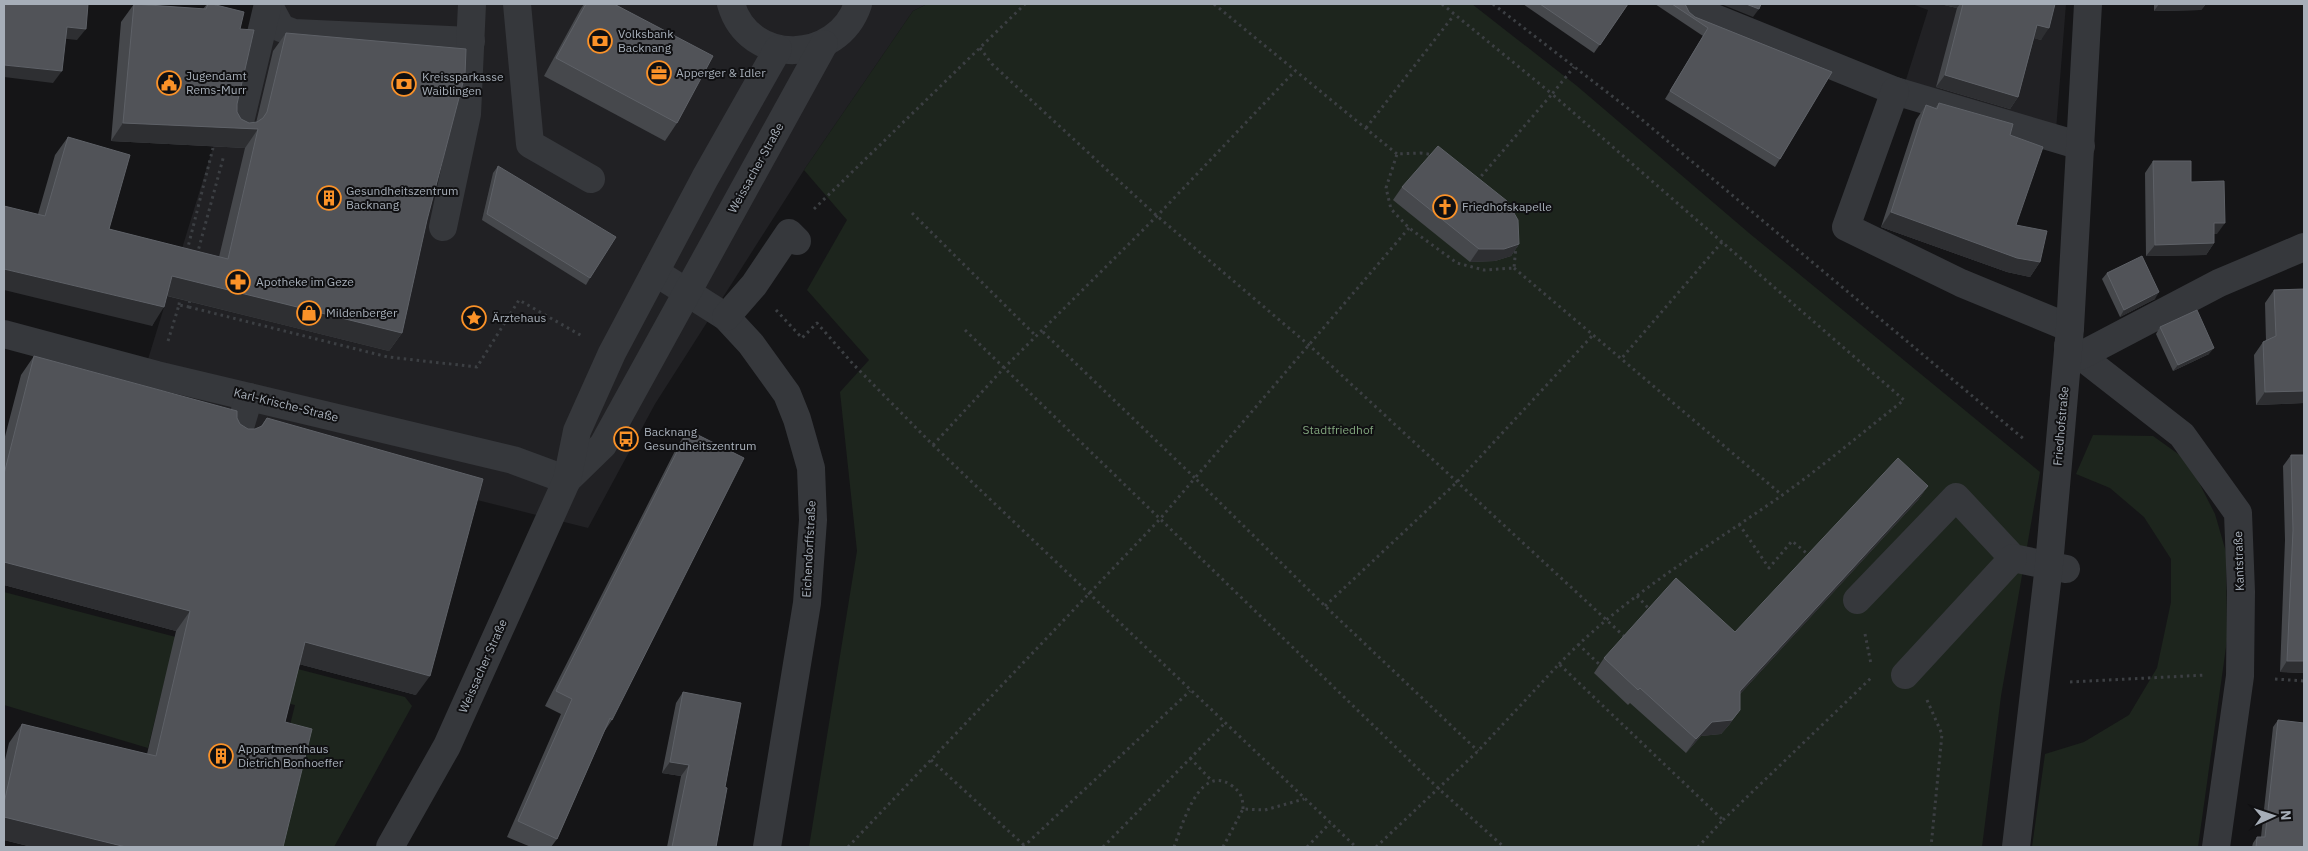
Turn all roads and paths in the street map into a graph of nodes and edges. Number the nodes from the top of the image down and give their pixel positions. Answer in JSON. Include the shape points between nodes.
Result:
{"nodes":[{"id":1,"x":268,"y":4,"type":"edge"},
{"id":2,"x":472,"y":4,"type":"edge"},
{"id":3,"x":517,"y":4,"type":"edge"},
{"id":4,"x":731,"y":4,"type":"edge"},
{"id":5,"x":858,"y":4,"type":"edge"},
{"id":6,"x":1025,"y":4,"type":"edge"},
{"id":7,"x":1214,"y":4,"type":"edge"},
{"id":8,"x":1442,"y":4,"type":"edge"},
{"id":9,"x":1493,"y":4,"type":"edge"},
{"id":10,"x":2088,"y":4,"type":"edge"},
{"id":11,"x":1695,"y":10,"type":"dead end"},
{"id":12,"x":1454,"y":15,"type":"junction"},
{"id":13,"x":471,"y":41,"type":"junction"},
{"id":14,"x":824,"y":44,"type":"junction"},
{"id":15,"x":980,"y":48,"type":"junction"},
{"id":16,"x":778,"y":49,"type":"junction"},
{"id":17,"x":1574,"y":67,"type":"junction"},
{"id":18,"x":1295,"y":71,"type":"junction"},
{"id":19,"x":1895,"y":91,"type":"junction"},
{"id":20,"x":1552,"y":94,"type":"junction"},
{"id":21,"x":239,"y":126,"type":"edge"},
{"id":22,"x":1366,"y":128,"type":"junction"},
{"id":23,"x":215,"y":140,"type":"edge"},
{"id":24,"x":2081,"y":146,"type":"junction"},
{"id":25,"x":225,"y":150,"type":"edge"},
{"id":26,"x":1397,"y":154,"type":"junction"},
{"id":27,"x":591,"y":179,"type":"dead end"},
{"id":28,"x":1475,"y":183,"type":"junction"},
{"id":29,"x":912,"y":213,"type":"dead end"},
{"id":30,"x":1157,"y":216,"type":"junction"},
{"id":31,"x":443,"y":227,"type":"dead end"},
{"id":32,"x":1409,"y":228,"type":"junction"},
{"id":33,"x":793,"y":237,"type":"joint"},
{"id":34,"x":1722,"y":242,"type":"junction"},
{"id":35,"x":2304,"y":247,"type":"edge"},
{"id":36,"x":187,"y":254,"type":"edge"},
{"id":37,"x":196,"y":260,"type":"edge"},
{"id":38,"x":1514,"y":268,"type":"junction"},
{"id":39,"x":655,"y":272,"type":"junction"},
{"id":40,"x":754,"y":286,"type":"junction"},
{"id":41,"x":191,"y":288,"type":"edge"},
{"id":42,"x":181,"y":289,"type":"edge"},
{"id":43,"x":689,"y":292,"type":"junction"},
{"id":44,"x":179,"y":305,"type":"junction"},
{"id":45,"x":188,"y":307,"type":"junction"},
{"id":46,"x":726,"y":318,"type":"junction"},
{"id":47,"x":965,"y":330,"type":"dead end"},
{"id":48,"x":1041,"y":330,"type":"junction"},
{"id":49,"x":4,"y":334,"type":"edge"},
{"id":50,"x":583,"y":336,"type":"dead end"},
{"id":51,"x":1036,"y":336,"type":"junction"},
{"id":52,"x":1592,"y":336,"type":"junction"},
{"id":53,"x":2073,"y":343,"type":"junction"},
{"id":54,"x":1310,"y":346,"type":"junction"},
{"id":55,"x":1621,"y":360,"type":"junction"},
{"id":56,"x":1004,"y":368,"type":"junction"},
{"id":57,"x":157,"y":375,"type":"junction"},
{"id":58,"x":249,"y":397,"type":"junction"},
{"id":59,"x":238,"y":434,"type":"edge"},
{"id":60,"x":933,"y":445,"type":"junction"},
{"id":61,"x":2058,"y":468,"type":"junction"},
{"id":62,"x":1195,"y":478,"type":"junction"},
{"id":63,"x":567,"y":480,"type":"junction"},
{"id":64,"x":1457,"y":482,"type":"junction"},
{"id":65,"x":1782,"y":495,"type":"junction"},
{"id":66,"x":1160,"y":519,"type":"junction"},
{"id":67,"x":1739,"y":524,"type":"junction"},
{"id":68,"x":1798,"y":545,"type":"dead end"},
{"id":69,"x":2013,"y":558,"type":"junction"},
{"id":70,"x":2057,"y":567,"type":"junction"},
{"id":71,"x":1088,"y":593,"type":"junction"},
{"id":72,"x":1637,"y":596,"type":"junction"},
{"id":73,"x":1857,"y":600,"type":"dead end"},
{"id":74,"x":1325,"y":606,"type":"junction"},
{"id":75,"x":1656,"y":615,"type":"edge"},
{"id":76,"x":1606,"y":621,"type":"junction"},
{"id":77,"x":1627,"y":640,"type":"edge"},
{"id":78,"x":1578,"y":644,"type":"junction"},
{"id":79,"x":1559,"y":664,"type":"junction"},
{"id":80,"x":1606,"y":671,"type":"edge"},
{"id":81,"x":2215,"y":674,"type":"dead end"},
{"id":82,"x":1905,"y":675,"type":"junction"},
{"id":83,"x":2035,"y":684,"type":"junction"},
{"id":84,"x":1190,"y":690,"type":"junction"},
{"id":85,"x":1224,"y":723,"type":"junction"},
{"id":86,"x":1478,"y":751,"type":"junction"},
{"id":87,"x":1190,"y":758,"type":"junction"},
{"id":88,"x":931,"y":760,"type":"junction"},
{"id":89,"x":1212,"y":781,"type":"junction"},
{"id":90,"x":1439,"y":789,"type":"junction"},
{"id":91,"x":1305,"y":799,"type":"junction"},
{"id":92,"x":1243,"y":808,"type":"junction"},
{"id":93,"x":1723,"y":820,"type":"junction"},
{"id":94,"x":1330,"y":823,"type":"junction"},
{"id":95,"x":390,"y":847,"type":"edge"},
{"id":96,"x":767,"y":847,"type":"edge"},
{"id":97,"x":848,"y":847,"type":"edge"},
{"id":98,"x":1024,"y":847,"type":"edge"},
{"id":99,"x":1103,"y":847,"type":"edge"},
{"id":100,"x":1174,"y":847,"type":"edge"},
{"id":101,"x":1223,"y":847,"type":"edge"},
{"id":102,"x":1307,"y":847,"type":"edge"},
{"id":103,"x":1356,"y":847,"type":"edge"},
{"id":104,"x":1376,"y":847,"type":"edge"},
{"id":105,"x":1504,"y":847,"type":"edge"},
{"id":106,"x":1698,"y":847,"type":"edge"},
{"id":107,"x":1931,"y":847,"type":"edge"},
{"id":108,"x":2016,"y":847,"type":"edge"},
{"id":109,"x":2216,"y":847,"type":"edge"}],
"edges":[{"from":1,"to":13,"type":"street","via":[[281,28],[294,33]]},
{"from":1,"to":21,"type":"street"},
{"from":2,"to":13,"type":"street"},
{"from":3,"to":27,"type":"street","via":[[530,144]]},
{"from":4,"to":16,"type":"street","via":[[744,28],[760,41]]},
{"from":5,"to":14,"type":"street","via":[[841,31]]},
{"from":6,"to":15,"type":"path"},
{"from":7,"to":18,"type":"path"},
{"from":8,"to":12,"type":"path"},
{"from":9,"to":17,"type":"path"},
{"from":10,"to":24,"type":"street","name":"Friedhofstraße"},
{"from":11,"to":19,"type":"street"},
{"from":12,"to":20,"type":"path"},
{"from":12,"to":22,"type":"path"},
{"from":13,"to":31,"type":"street","via":[[467,114]]},
{"from":14,"to":16,"type":"street","via":[[810,49]]},
{"from":14,"to":43,"type":"street","name":"Weissacher Straße"},
{"from":15,"to":30,"type":"path","via":[[992,64]]},
{"from":15,"to":33,"type":"path"},
{"from":16,"to":39,"type":"street","name":"Weissacher Straße"},
{"from":17,"to":20,"type":"path"},
{"from":17,"to":61,"type":"path","via":[[1634,113]]},
{"from":18,"to":22,"type":"path"},
{"from":18,"to":30,"type":"path"},
{"from":19,"to":24,"type":"street"},
{"from":19,"to":53,"type":"street","name":"Kantstraße","via":[[1846,227]]},
{"from":20,"to":28,"type":"path"},
{"from":20,"to":34,"type":"path"},
{"from":22,"to":26,"type":"path"},
{"from":23,"to":36,"type":"path"},
{"from":24,"to":53,"type":"street","name":"Friedhofstraße"},
{"from":25,"to":37,"type":"path"},
{"from":26,"to":28,"type":"path","via":[[1443,156]]},
{"from":26,"to":32,"type":"path","via":[[1386,188],[1391,209]]},
{"from":28,"to":38,"type":"path","via":[[1503,207],[1517,235]]},
{"from":29,"to":51,"type":"path"},
{"from":30,"to":48,"type":"path"},
{"from":30,"to":54,"type":"path"},
{"from":32,"to":38,"type":"path","via":[[1457,263],[1484,270]]},
{"from":32,"to":54,"type":"path"},
{"from":33,"to":40,"type":"street"},
{"from":34,"to":55,"type":"path"},
{"from":34,"to":65,"type":"path","via":[[1904,400]]},
{"from":35,"to":53,"type":"street"},
{"from":38,"to":52,"type":"path"},
{"from":39,"to":43,"type":"street"},
{"from":39,"to":63,"type":"street","name":"Weissacher Straße","via":[[612,353],[577,431]]},
{"from":40,"to":46,"type":"street"},
{"from":40,"to":60,"type":"path","via":[[802,338],[817,323]]},
{"from":41,"to":45,"type":"path"},
{"from":42,"to":44,"type":"path"},
{"from":43,"to":46,"type":"street","name":"Eichendorffstraße"},
{"from":43,"to":63,"type":"street","name":"Weissacher Straße","via":[[603,445]]},
{"from":44,"to":45,"type":"path"},
{"from":44,"to":57,"type":"path"},
{"from":45,"to":50,"type":"path","via":[[388,358],[477,367],[519,300]]},
{"from":46,"to":96,"type":"street","name":"Eichendorffstraße","via":[[751,344],[787,394],[811,468],[813,520],[807,603]]},
{"from":47,"to":56,"type":"path"},
{"from":48,"to":51,"type":"path"},
{"from":48,"to":62,"type":"path"},
{"from":49,"to":57,"type":"street","name":"Karl-Krische-Straße"},
{"from":51,"to":56,"type":"path"},
{"from":52,"to":55,"type":"path"},
{"from":52,"to":64,"type":"path"},
{"from":53,"to":61,"type":"street","name":"Friedhofstraße"},
{"from":53,"to":109,"type":"street","name":"Kantstraße","via":[[2182,435],[2238,513],[2240,676]]},
{"from":54,"to":62,"type":"path"},
{"from":54,"to":64,"type":"path"},
{"from":55,"to":65,"type":"path"},
{"from":56,"to":60,"type":"path"},
{"from":56,"to":66,"type":"path"},
{"from":57,"to":58,"type":"street","name":"Karl-Krische-Straße"},
{"from":58,"to":59,"type":"street"},
{"from":58,"to":63,"type":"street","name":"Karl-Krische-Straße","via":[[513,460]]},
{"from":60,"to":71,"type":"path"},
{"from":61,"to":70,"type":"street","name":"Friedhofstraße"},
{"from":62,"to":66,"type":"path"},
{"from":62,"to":74,"type":"path"},
{"from":63,"to":95,"type":"street","name":"Weissacher Straße","via":[[447,746]]},
{"from":64,"to":74,"type":"path"},
{"from":64,"to":76,"type":"path"},
{"from":65,"to":67,"type":"path"},
{"from":66,"to":71,"type":"path"},
{"from":66,"to":90,"type":"path"},
{"from":67,"to":68,"type":"path","via":[[1770,568],[1792,541]]},
{"from":67,"to":72,"type":"path"},
{"from":69,"to":70,"type":"street"},
{"from":69,"to":73,"type":"street","via":[[1956,497]]},
{"from":69,"to":82,"type":"street"},
{"from":70,"to":83,"type":"street","name":"Friedhofstraße"},
{"from":71,"to":84,"type":"path"},
{"from":71,"to":88,"type":"path"},
{"from":72,"to":75,"type":"path"},
{"from":72,"to":76,"type":"path"},
{"from":74,"to":86,"type":"path"},
{"from":76,"to":77,"type":"path"},
{"from":76,"to":78,"type":"path"},
{"from":78,"to":79,"type":"path"},
{"from":78,"to":80,"type":"path"},
{"from":79,"to":86,"type":"path"},
{"from":79,"to":93,"type":"path"},
{"from":81,"to":83,"type":"path"},
{"from":82,"to":93,"type":"path","via":[[1874,675]]},
{"from":82,"to":107,"type":"path","via":[[1930,704],[1942,734]]},
{"from":83,"to":108,"type":"street","name":"Friedhofstraße"},
{"from":84,"to":85,"type":"path"},
{"from":84,"to":98,"type":"path"},
{"from":85,"to":87,"type":"path"},
{"from":85,"to":91,"type":"path"},
{"from":86,"to":90,"type":"path"},
{"from":87,"to":89,"type":"path"},
{"from":87,"to":99,"type":"path"},
{"from":88,"to":97,"type":"path"},
{"from":88,"to":98,"type":"path"},
{"from":89,"to":92,"type":"path","via":[[1226,782],[1237,790],[1243,798]]},
{"from":89,"to":100,"type":"path","via":[[1198,792]]},
{"from":90,"to":104,"type":"path"},
{"from":90,"to":105,"type":"path"},
{"from":91,"to":92,"type":"path","via":[[1265,810]]},
{"from":91,"to":94,"type":"path"},
{"from":92,"to":101,"type":"path"},
{"from":93,"to":106,"type":"path"},
{"from":94,"to":102,"type":"path"},
{"from":94,"to":103,"type":"path"}]}
